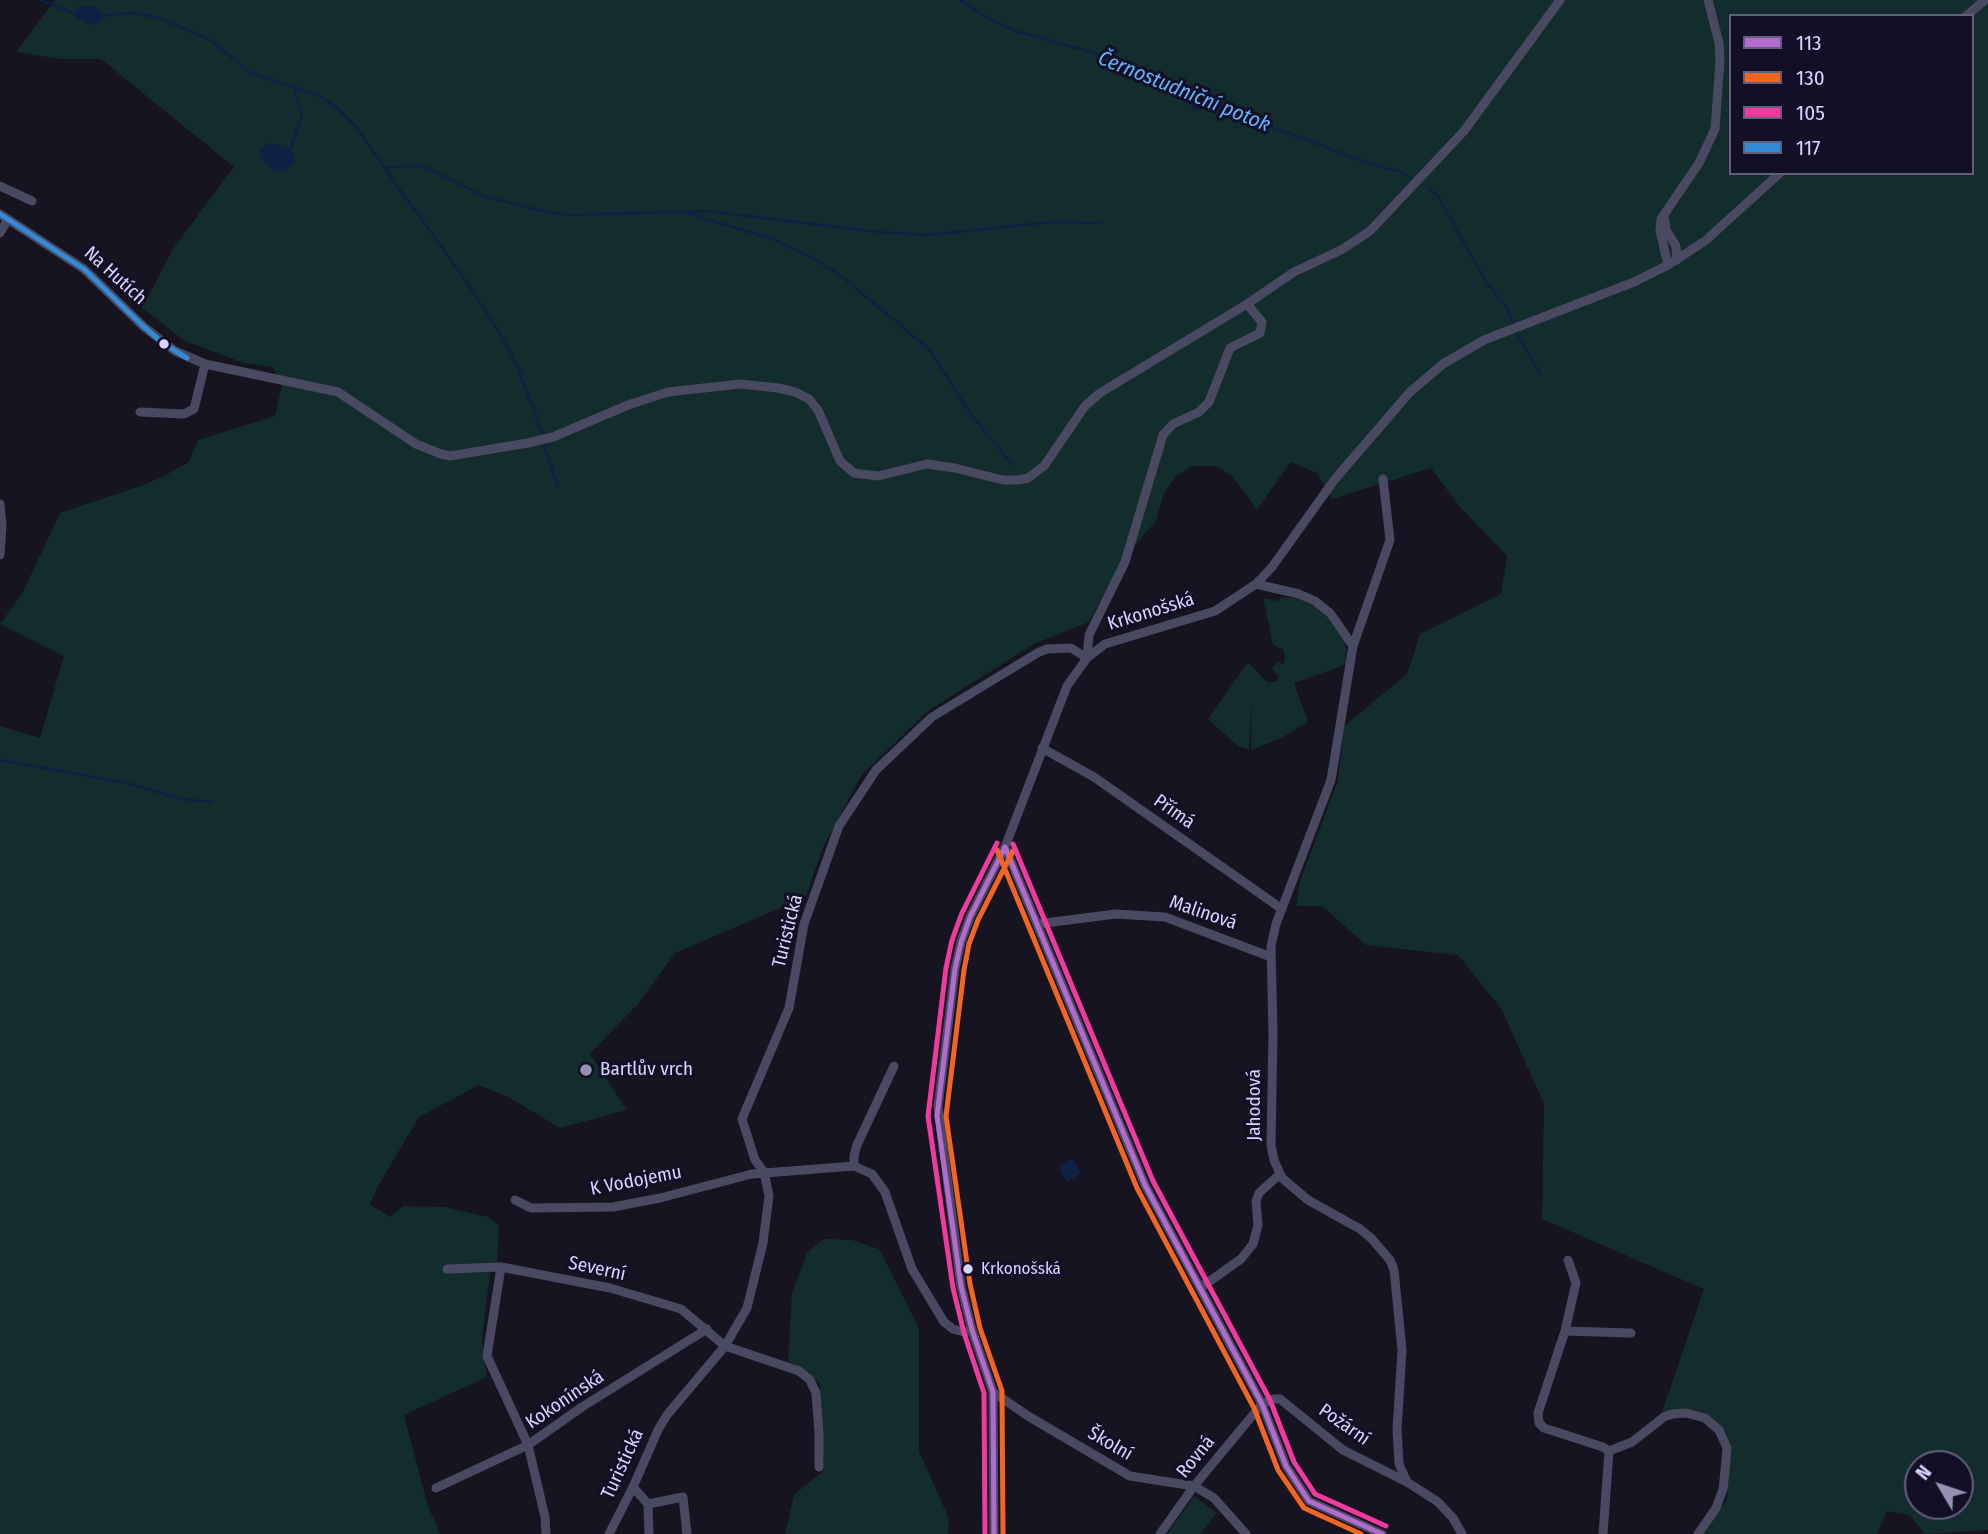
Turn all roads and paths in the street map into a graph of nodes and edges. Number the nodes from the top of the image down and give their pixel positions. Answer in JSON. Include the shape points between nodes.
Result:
{"nodes":[{"id":1,"x":1560,"y":0,"type":"edge"},
{"id":2,"x":1708,"y":0,"type":"edge"},
{"id":3,"x":1985,"y":0,"type":"edge"},
{"id":4,"x":1968,"y":14,"type":"edge"},
{"id":5,"x":1778,"y":175,"type":"edge"},
{"id":6,"x":0,"y":186,"type":"edge"},
{"id":7,"x":32,"y":201,"type":"dead end"},
{"id":8,"x":1665,"y":211,"type":"junction"},
{"id":9,"x":4,"y":217,"type":"edge"},
{"id":10,"x":0,"y":233,"type":"edge"},
{"id":11,"x":1672,"y":239,"type":"junction"},
{"id":12,"x":1705,"y":241,"type":"junction"},
{"id":13,"x":1673,"y":262,"type":"junction"},
{"id":14,"x":1247,"y":304,"type":"junction"},
{"id":15,"x":205,"y":364,"type":"junction"},
{"id":16,"x":140,"y":412,"type":"dead end"},
{"id":17,"x":1382,"y":478,"type":"dead end"},
{"id":18,"x":0,"y":504,"type":"edge"},
{"id":19,"x":1,"y":525,"type":"edge"},
{"id":20,"x":0,"y":555,"type":"edge"},
{"id":21,"x":1256,"y":584,"type":"junction"},
{"id":22,"x":1353,"y":646,"type":"junction"},
{"id":23,"x":1087,"y":658,"type":"junction"},
{"id":24,"x":1042,"y":748,"type":"junction"},
{"id":25,"x":1005,"y":847,"type":"junction"},
{"id":26,"x":1282,"y":909,"type":"junction"},
{"id":27,"x":1037,"y":924,"type":"junction"},
{"id":28,"x":1271,"y":957,"type":"junction"},
{"id":29,"x":894,"y":1066,"type":"dead end"},
{"id":30,"x":854,"y":1166,"type":"junction"},
{"id":31,"x":764,"y":1172,"type":"junction"},
{"id":32,"x":1280,"y":1174,"type":"junction"},
{"id":33,"x":515,"y":1200,"type":"dead end"},
{"id":34,"x":1569,"y":1260,"type":"dead end"},
{"id":35,"x":501,"y":1267,"type":"junction"},
{"id":36,"x":447,"y":1269,"type":"dead end"},
{"id":37,"x":1200,"y":1288,"type":"junction"},
{"id":38,"x":708,"y":1329,"type":"junction"},
{"id":39,"x":972,"y":1330,"type":"junction"},
{"id":40,"x":1565,"y":1331,"type":"junction"},
{"id":41,"x":1631,"y":1333,"type":"dead end"},
{"id":42,"x":725,"y":1346,"type":"junction"},
{"id":43,"x":993,"y":1392,"type":"junction"},
{"id":44,"x":1262,"y":1405,"type":"junction"},
{"id":45,"x":528,"y":1445,"type":"junction"},
{"id":46,"x":1609,"y":1451,"type":"junction"},
{"id":47,"x":819,"y":1467,"type":"dead end"},
{"id":48,"x":1407,"y":1482,"type":"junction"},
{"id":49,"x":1194,"y":1486,"type":"junction"},
{"id":50,"x":634,"y":1487,"type":"junction"},
{"id":51,"x":436,"y":1488,"type":"dead end"},
{"id":52,"x":648,"y":1504,"type":"junction"},
{"id":53,"x":546,"y":1534,"type":"edge"},
{"id":54,"x":609,"y":1534,"type":"edge"},
{"id":55,"x":649,"y":1534,"type":"edge"},
{"id":56,"x":687,"y":1534,"type":"edge"},
{"id":57,"x":994,"y":1534,"type":"edge"},
{"id":58,"x":1160,"y":1534,"type":"edge"},
{"id":59,"x":1246,"y":1534,"type":"edge"},
{"id":60,"x":1382,"y":1534,"type":"edge"},
{"id":61,"x":1462,"y":1534,"type":"edge"},
{"id":62,"x":1603,"y":1534,"type":"edge"},
{"id":63,"x":1699,"y":1534,"type":"edge"}],
"edges":[{"from":1,"to":14,"type":"street","via":[[1464,131],[1370,230]]},
{"from":2,"to":8,"type":"street","via":[[1720,61],[1715,129],[1699,163]]},
{"from":3,"to":4,"type":"street"},
{"from":5,"to":12,"type":"street","name":"Krkonošská"},
{"from":6,"to":7,"type":"street"},
{"from":8,"to":11,"type":"street","via":[[1666,230]]},
{"from":8,"to":13,"type":"street","via":[[1659,226]]},
{"from":9,"to":10,"type":"street"},
{"from":9,"to":15,"type":"street","name":"Na Hutích","via":[[84,269],[164,344]]},
{"from":11,"to":12,"type":"street","via":[[1691,245]]},
{"from":11,"to":13,"type":"street","via":[[1676,246]]},
{"from":12,"to":13,"type":"street","name":"Krkonošská"},
{"from":13,"to":21,"type":"street","name":"Krkonošská","via":[[1634,282],[1484,340],[1443,364],[1410,392],[1335,479]]},
{"from":14,"to":15,"type":"street","name":"Na Hutích","via":[[1100,393],[1085,406],[1044,466],[1019,480],[927,464],[878,476],[854,472],[840,461],[814,404],[778,388],[740,384],[668,392],[553,437],[450,456],[416,444],[338,392]]},
{"from":14,"to":23,"type":"street","via":[[1262,322],[1260,333],[1230,348],[1209,402],[1163,435],[1125,562],[1089,635]]},
{"from":15,"to":16,"type":"street","via":[[194,409],[184,414]]},
{"from":17,"to":22,"type":"street","name":"Jahodová","via":[[1390,540]]},
{"from":18,"to":19,"type":"street"},
{"from":19,"to":20,"type":"street"},
{"from":21,"to":22,"type":"street","via":[[1315,601],[1330,612]]},
{"from":21,"to":23,"type":"street","name":"Krkonošská","via":[[1215,611],[1119,638]]},
{"from":22,"to":26,"type":"street","name":"Jahodová","via":[[1331,780]]},
{"from":23,"to":24,"type":"street","name":"Krkonošská","via":[[1062,696]]},
{"from":23,"to":31,"type":"street","name":"Turistická","via":[[1071,648],[1038,652],[932,717],[876,770],[851,805],[804,924],[789,1008],[742,1119],[755,1160]]},
{"from":24,"to":25,"type":"street","name":"Krkonošská"},
{"from":24,"to":26,"type":"street","name":"Přímá","via":[[1102,783]]},
{"from":25,"to":27,"type":"street"},
{"from":25,"to":39,"type":"street","name":"Krkonošská","via":[[961,942],[938,1107],[961,1286]]},
{"from":26,"to":28,"type":"street","name":"Jahodová"},
{"from":27,"to":28,"type":"street","name":"Malinová","via":[[1116,914],[1164,916]]},
{"from":27,"to":37,"type":"street","via":[[1134,1160]]},
{"from":28,"to":32,"type":"street","name":"Jahodová","via":[[1271,1145]]},
{"from":29,"to":30,"type":"street","via":[[857,1145]]},
{"from":30,"to":31,"type":"street","name":"K Vodojemu"},
{"from":30,"to":39,"type":"street","via":[[872,1174],[885,1192],[912,1269],[944,1322],[953,1329]]},
{"from":31,"to":33,"type":"street","name":"K Vodojemu","via":[[613,1207],[531,1208]]},
{"from":31,"to":42,"type":"street","name":"Turistická","via":[[768,1196],[764,1243],[747,1308]]},
{"from":32,"to":37,"type":"street","via":[[1259,1193],[1253,1244],[1241,1259]]},
{"from":32,"to":48,"type":"street","via":[[1308,1200],[1360,1229],[1390,1260],[1402,1350],[1399,1464]]},
{"from":34,"to":40,"type":"street","via":[[1576,1283]]},
{"from":35,"to":36,"type":"street","name":"Severní"},
{"from":35,"to":38,"type":"street","name":"Severní","via":[[610,1288],[681,1309]]},
{"from":35,"to":45,"type":"street","via":[[487,1356]]},
{"from":37,"to":44,"type":"street"},
{"from":38,"to":42,"type":"street","name":"Severní"},
{"from":38,"to":45,"type":"street","name":"Kokonínská"},
{"from":39,"to":43,"type":"street","name":"Krkonošská"},
{"from":40,"to":41,"type":"street"},
{"from":40,"to":46,"type":"street","via":[[1538,1413],[1539,1423],[1544,1429]]},
{"from":42,"to":47,"type":"street","via":[[799,1371],[810,1380],[816,1393]]},
{"from":42,"to":50,"type":"street","name":"Turistická","via":[[667,1415]]},
{"from":43,"to":49,"type":"street","name":"Školní","via":[[1130,1476]]},
{"from":43,"to":57,"type":"street","name":"Krkonošská"},
{"from":44,"to":48,"type":"street","name":"Požární","via":[[1280,1399],[1336,1446]]},
{"from":44,"to":49,"type":"street","name":"Rovná"},
{"from":44,"to":60,"type":"street","via":[[1286,1466],[1309,1501]]},
{"from":45,"to":51,"type":"street","name":"Kokonínská"},
{"from":45,"to":53,"type":"street"},
{"from":46,"to":62,"type":"street"},
{"from":46,"to":63,"type":"street","via":[[1632,1443],[1672,1414],[1686,1413],[1713,1424],[1727,1448],[1726,1472],[1716,1508]]},
{"from":48,"to":61,"type":"street","via":[[1438,1502]]},
{"from":49,"to":58,"type":"street","name":"Rovná"},
{"from":49,"to":59,"type":"street","name":"Školní","via":[[1214,1499]]},
{"from":50,"to":52,"type":"street"},
{"from":50,"to":54,"type":"street","name":"Turistická"},
{"from":52,"to":55,"type":"street"},
{"from":52,"to":56,"type":"street","via":[[683,1497]]}]}
